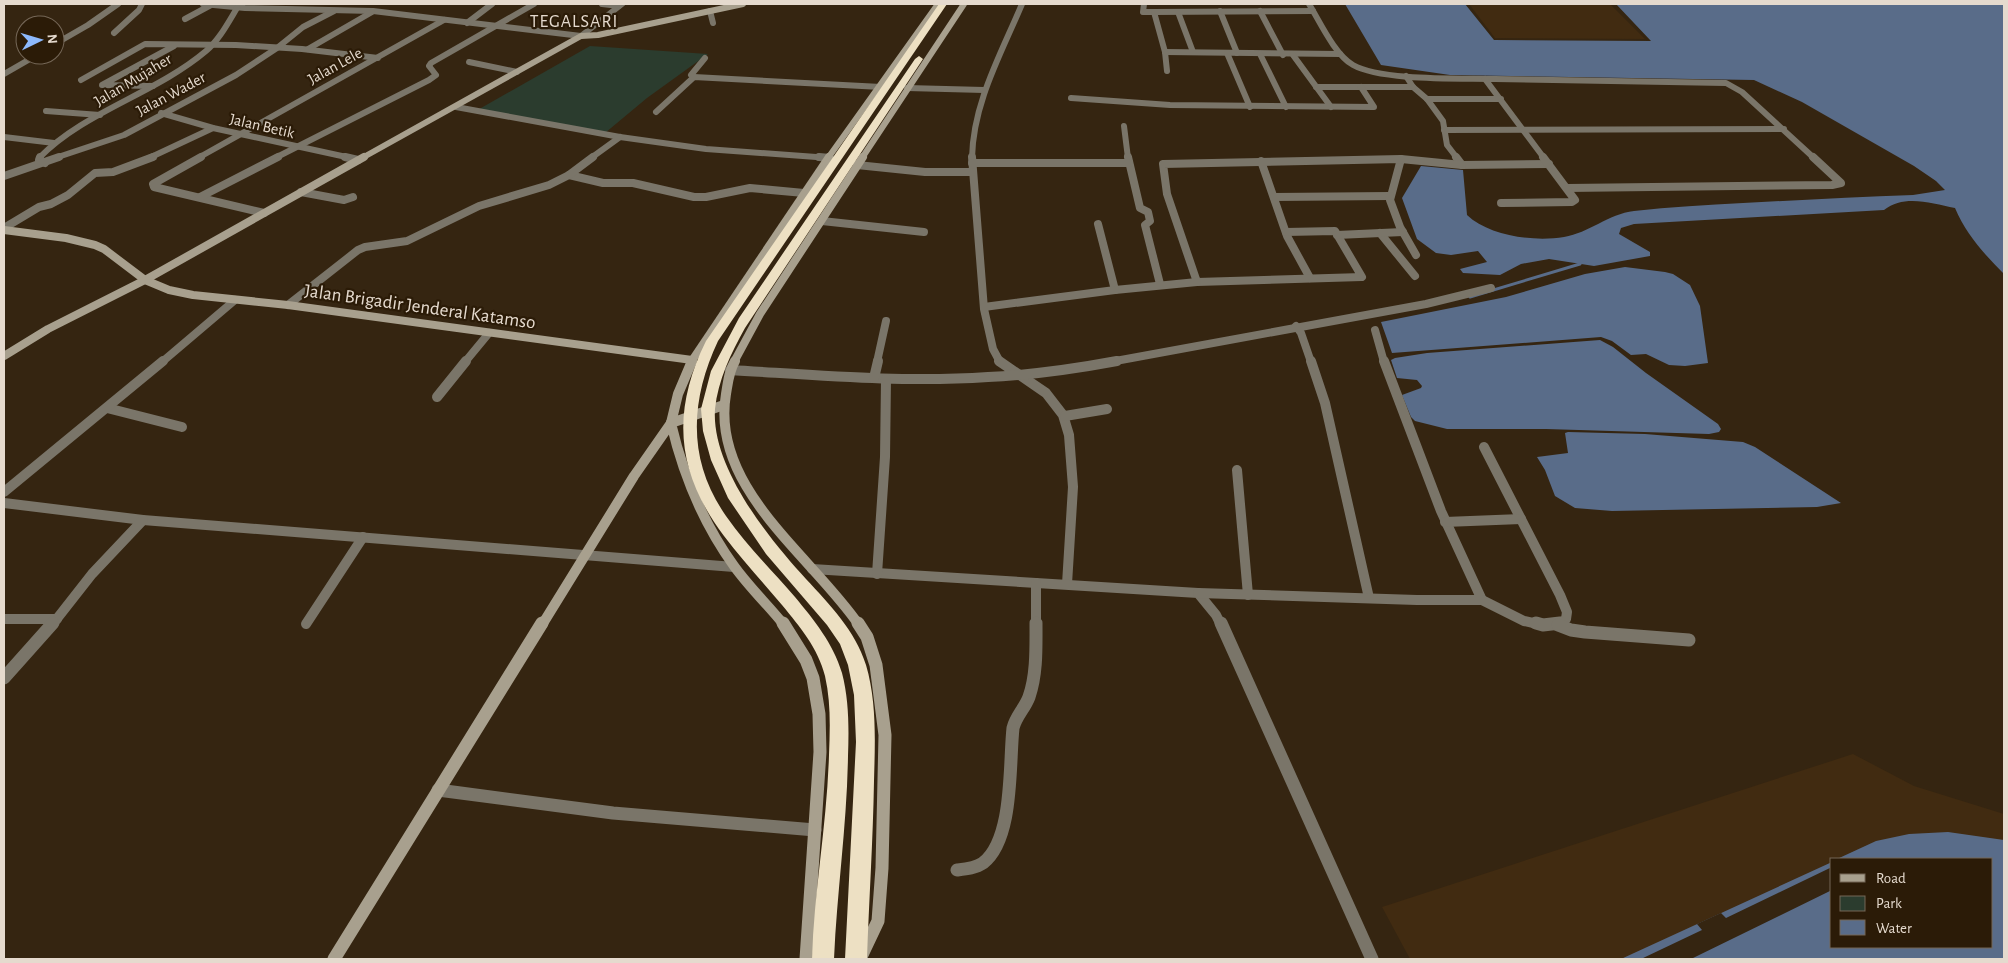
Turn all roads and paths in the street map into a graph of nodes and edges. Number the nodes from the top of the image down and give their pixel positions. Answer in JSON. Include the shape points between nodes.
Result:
{"nodes":[{"id":1,"x":118,"y":4,"type":"edge"},
{"id":2,"x":142,"y":4,"type":"edge"},
{"id":3,"x":203,"y":4,"type":"edge"},
{"id":4,"x":284,"y":4,"type":"edge"},
{"id":5,"x":352,"y":4,"type":"edge"},
{"id":6,"x":492,"y":4,"type":"edge"},
{"id":7,"x":534,"y":4,"type":"edge"},
{"id":8,"x":602,"y":4,"type":"edge"},
{"id":9,"x":743,"y":4,"type":"edge"},
{"id":10,"x":938,"y":4,"type":"edge"},
{"id":11,"x":944,"y":4,"type":"edge"},
{"id":12,"x":955,"y":4,"type":"edge"},
{"id":13,"x":964,"y":4,"type":"edge"},
{"id":14,"x":1022,"y":4,"type":"edge"},
{"id":15,"x":1144,"y":4,"type":"edge"},
{"id":16,"x":1250,"y":4,"type":"edge"},
{"id":17,"x":1309,"y":4,"type":"edge"},
{"id":18,"x":211,"y":5,"type":"edge"},
{"id":19,"x":620,"y":5,"type":"edge"},
{"id":20,"x":234,"y":6,"type":"edge"},
{"id":21,"x":278,"y":8,"type":"junction"},
{"id":22,"x":338,"y":9,"type":"junction"},
{"id":23,"x":373,"y":11,"type":"junction"},
{"id":24,"x":710,"y":11,"type":"junction"},
{"id":25,"x":1220,"y":11,"type":"junction"},
{"id":26,"x":1253,"y":11,"type":"junction"},
{"id":27,"x":1260,"y":11,"type":"junction"},
{"id":28,"x":1313,"y":11,"type":"junction"},
{"id":29,"x":1178,"y":12,"type":"junction"},
{"id":30,"x":1154,"y":14,"type":"junction"},
{"id":31,"x":185,"y":19,"type":"dead end"},
{"id":32,"x":444,"y":20,"type":"junction"},
{"id":33,"x":714,"y":22,"type":"dead end"},
{"id":34,"x":467,"y":23,"type":"junction"},
{"id":35,"x":495,"y":26,"type":"junction"},
{"id":36,"x":114,"y":33,"type":"dead end"},
{"id":37,"x":581,"y":36,"type":"junction"},
{"id":38,"x":65,"y":38,"type":"edge"},
{"id":39,"x":176,"y":44,"type":"junction"},
{"id":40,"x":213,"y":44,"type":"junction"},
{"id":41,"x":277,"y":48,"type":"junction"},
{"id":42,"x":308,"y":49,"type":"junction"},
{"id":43,"x":1165,"y":52,"type":"junction"},
{"id":44,"x":1193,"y":52,"type":"junction"},
{"id":45,"x":1227,"y":53,"type":"junction"},
{"id":46,"x":1237,"y":53,"type":"junction"},
{"id":47,"x":1260,"y":54,"type":"junction"},
{"id":48,"x":1340,"y":54,"type":"junction"},
{"id":49,"x":1283,"y":55,"type":"junction"},
{"id":50,"x":1293,"y":55,"type":"junction"},
{"id":51,"x":378,"y":58,"type":"junction"},
{"id":52,"x":705,"y":58,"type":"dead end"},
{"id":53,"x":469,"y":62,"type":"dead end"},
{"id":54,"x":20,"y":65,"type":"edge"},
{"id":55,"x":1167,"y":71,"type":"dead end"},
{"id":56,"x":517,"y":72,"type":"junction"},
{"id":57,"x":4,"y":74,"type":"edge"},
{"id":58,"x":1406,"y":76,"type":"junction"},
{"id":59,"x":694,"y":77,"type":"junction"},
{"id":60,"x":1485,"y":79,"type":"junction"},
{"id":61,"x":81,"y":80,"type":"dead end"},
{"id":62,"x":154,"y":86,"type":"junction"},
{"id":63,"x":881,"y":87,"type":"junction"},
{"id":64,"x":1316,"y":87,"type":"junction"},
{"id":65,"x":1361,"y":87,"type":"junction"},
{"id":66,"x":1413,"y":87,"type":"junction"},
{"id":67,"x":907,"y":88,"type":"junction"},
{"id":68,"x":984,"y":90,"type":"junction"},
{"id":69,"x":1071,"y":98,"type":"dead end"},
{"id":70,"x":1427,"y":99,"type":"junction"},
{"id":71,"x":1501,"y":99,"type":"junction"},
{"id":72,"x":456,"y":107,"type":"junction"},
{"id":73,"x":1250,"y":107,"type":"junction"},
{"id":74,"x":1286,"y":107,"type":"junction"},
{"id":75,"x":1331,"y":107,"type":"junction"},
{"id":76,"x":46,"y":111,"type":"dead end"},
{"id":77,"x":656,"y":112,"type":"dead end"},
{"id":78,"x":161,"y":114,"type":"junction"},
{"id":79,"x":101,"y":116,"type":"junction"},
{"id":80,"x":1124,"y":126,"type":"dead end"},
{"id":81,"x":213,"y":128,"type":"junction"},
{"id":82,"x":1784,"y":129,"type":"junction"},
{"id":83,"x":1444,"y":130,"type":"junction"},
{"id":84,"x":1524,"y":130,"type":"junction"},
{"id":85,"x":239,"y":134,"type":"junction"},
{"id":86,"x":4,"y":137,"type":"edge"},
{"id":87,"x":620,"y":137,"type":"junction"},
{"id":88,"x":54,"y":143,"type":"junction"},
{"id":89,"x":297,"y":148,"type":"junction"},
{"id":90,"x":830,"y":158,"type":"junction"},
{"id":91,"x":1401,"y":159,"type":"junction"},
{"id":92,"x":358,"y":160,"type":"junction"},
{"id":93,"x":1261,"y":161,"type":"junction"},
{"id":94,"x":972,"y":162,"type":"junction"},
{"id":95,"x":45,"y":163,"type":"junction"},
{"id":96,"x":1129,"y":163,"type":"junction"},
{"id":97,"x":1549,"y":164,"type":"junction"},
{"id":98,"x":857,"y":165,"type":"junction"},
{"id":99,"x":1462,"y":165,"type":"junction"},
{"id":100,"x":972,"y":172,"type":"junction"},
{"id":101,"x":569,"y":175,"type":"junction"},
{"id":102,"x":4,"y":176,"type":"edge"},
{"id":103,"x":1567,"y":188,"type":"junction"},
{"id":104,"x":301,"y":192,"type":"junction"},
{"id":105,"x":804,"y":193,"type":"junction"},
{"id":106,"x":1390,"y":196,"type":"junction"},
{"id":107,"x":200,"y":197,"type":"junction"},
{"id":108,"x":353,"y":197,"type":"dead end"},
{"id":109,"x":1274,"y":197,"type":"junction"},
{"id":110,"x":1501,"y":203,"type":"dead end"},
{"id":111,"x":264,"y":213,"type":"junction"},
{"id":112,"x":822,"y":221,"type":"junction"},
{"id":113,"x":1098,"y":224,"type":"dead end"},
{"id":114,"x":4,"y":229,"type":"edge"},
{"id":115,"x":924,"y":232,"type":"dead end"},
{"id":116,"x":1286,"y":232,"type":"junction"},
{"id":117,"x":1403,"y":232,"type":"junction"},
{"id":118,"x":1380,"y":233,"type":"junction"},
{"id":119,"x":1337,"y":235,"type":"junction"},
{"id":120,"x":1396,"y":252,"type":"junction"},
{"id":121,"x":1415,"y":276,"type":"dead end"},
{"id":122,"x":1310,"y":278,"type":"junction"},
{"id":123,"x":145,"y":280,"type":"junction"},
{"id":124,"x":1196,"y":282,"type":"junction"},
{"id":125,"x":1160,"y":284,"type":"junction"},
{"id":126,"x":1492,"y":288,"type":"dead end"},
{"id":127,"x":1115,"y":290,"type":"junction"},
{"id":128,"x":235,"y":300,"type":"junction"},
{"id":129,"x":288,"y":305,"type":"junction"},
{"id":130,"x":984,"y":306,"type":"junction"},
{"id":131,"x":886,"y":321,"type":"dead end"},
{"id":132,"x":1298,"y":329,"type":"junction"},
{"id":133,"x":1375,"y":330,"type":"dead end"},
{"id":134,"x":489,"y":333,"type":"junction"},
{"id":135,"x":4,"y":356,"type":"edge"},
{"id":136,"x":692,"y":360,"type":"junction"},
{"id":137,"x":730,"y":370,"type":"junction"},
{"id":138,"x":874,"y":378,"type":"junction"},
{"id":139,"x":1026,"y":379,"type":"junction"},
{"id":140,"x":886,"y":381,"type":"junction"},
{"id":141,"x":437,"y":397,"type":"dead end"},
{"id":142,"x":724,"y":405,"type":"junction"},
{"id":143,"x":107,"y":408,"type":"junction"},
{"id":144,"x":1107,"y":409,"type":"dead end"},
{"id":145,"x":1065,"y":416,"type":"junction"},
{"id":146,"x":671,"y":424,"type":"junction"},
{"id":147,"x":182,"y":428,"type":"dead end"},
{"id":148,"x":1484,"y":447,"type":"dead end"},
{"id":149,"x":1237,"y":470,"type":"dead end"},
{"id":150,"x":4,"y":492,"type":"edge"},
{"id":151,"x":4,"y":503,"type":"edge"},
{"id":152,"x":1521,"y":519,"type":"junction"},
{"id":153,"x":143,"y":520,"type":"junction"},
{"id":154,"x":1445,"y":522,"type":"junction"},
{"id":155,"x":363,"y":538,"type":"junction"},
{"id":156,"x":587,"y":554,"type":"junction"},
{"id":157,"x":734,"y":566,"type":"junction"},
{"id":158,"x":812,"y":568,"type":"junction"},
{"id":159,"x":877,"y":574,"type":"junction"},
{"id":160,"x":1036,"y":583,"type":"junction"},
{"id":161,"x":1067,"y":584,"type":"junction"},
{"id":162,"x":1198,"y":593,"type":"junction"},
{"id":163,"x":1248,"y":595,"type":"junction"},
{"id":164,"x":1369,"y":598,"type":"junction"},
{"id":165,"x":1482,"y":600,"type":"junction"},
{"id":166,"x":4,"y":619,"type":"edge"},
{"id":167,"x":57,"y":619,"type":"junction"},
{"id":168,"x":306,"y":624,"type":"dead end"},
{"id":169,"x":1558,"y":625,"type":"junction"},
{"id":170,"x":1689,"y":640,"type":"dead end"},
{"id":171,"x":4,"y":678,"type":"edge"},
{"id":172,"x":438,"y":790,"type":"junction"},
{"id":173,"x":815,"y":830,"type":"junction"},
{"id":174,"x":957,"y":870,"type":"dead end"},
{"id":175,"x":334,"y":959,"type":"edge"},
{"id":176,"x":806,"y":959,"type":"edge"},
{"id":177,"x":822,"y":959,"type":"edge"},
{"id":178,"x":856,"y":959,"type":"edge"},
{"id":179,"x":860,"y":959,"type":"edge"},
{"id":180,"x":1372,"y":959,"type":"edge"}],
"edges":[{"from":1,"to":38,"type":"street"},
{"from":2,"to":36,"type":"street"},
{"from":3,"to":18,"type":"street"},
{"from":4,"to":21,"type":"street"},
{"from":5,"to":22,"type":"street","name":"Jalan Wader"},
{"from":6,"to":34,"type":"street"},
{"from":7,"to":35,"type":"street"},
{"from":8,"to":19,"type":"street"},
{"from":9,"to":24,"type":"street"},
{"from":10,"to":63,"type":"street"},
{"from":11,"to":177,"type":"highway","via":[[712,341],[701,363],[689,412],[691,447],[701,482],[714,510],[741,547],[813,630],[824,647],[833,675],[839,771]]},
{"from":12,"to":178,"type":"highway","via":[[735,334],[714,384],[708,415],[723,475],[738,506],[764,543],[830,615],[852,650],[857,666],[862,687],[865,760]]},
{"from":13,"to":67,"type":"street"},
{"from":14,"to":68,"type":"street"},
{"from":15,"to":30,"type":"street","via":[[1144,15]]},
{"from":16,"to":26,"type":"street"},
{"from":17,"to":28,"type":"street"},
{"from":18,"to":20,"type":"street"},
{"from":18,"to":31,"type":"street"},
{"from":19,"to":37,"type":"street"},
{"from":20,"to":21,"type":"street"},
{"from":20,"to":40,"type":"street","name":"Jalan Mujaher"},
{"from":21,"to":22,"type":"street"},
{"from":22,"to":23,"type":"street"},
{"from":22,"to":41,"type":"street","name":"Jalan Wader","via":[[314,20]]},
{"from":23,"to":32,"type":"street"},
{"from":23,"to":42,"type":"street"},
{"from":24,"to":33,"type":"street"},
{"from":24,"to":37,"type":"street"},
{"from":25,"to":26,"type":"street"},
{"from":25,"to":29,"type":"street"},
{"from":25,"to":46,"type":"street"},
{"from":26,"to":27,"type":"street"},
{"from":27,"to":28,"type":"street"},
{"from":27,"to":49,"type":"street"},
{"from":28,"to":48,"type":"street"},
{"from":29,"to":30,"type":"street"},
{"from":29,"to":44,"type":"street"},
{"from":30,"to":43,"type":"street"},
{"from":32,"to":34,"type":"street"},
{"from":32,"to":51,"type":"street","name":"Jalan Lele"},
{"from":34,"to":35,"type":"street"},
{"from":35,"to":37,"type":"street"},
{"from":35,"to":89,"type":"street","via":[[431,64],[430,70],[436,75],[433,78]]},
{"from":37,"to":56,"type":"street"},
{"from":39,"to":40,"type":"street"},
{"from":39,"to":61,"type":"street","via":[[142,45]]},
{"from":39,"to":62,"type":"street","via":[[102,85]]},
{"from":40,"to":41,"type":"street"},
{"from":40,"to":62,"type":"street","name":"Jalan Mujaher"},
{"from":41,"to":42,"type":"street"},
{"from":41,"to":78,"type":"street","name":"Jalan Wader"},
{"from":42,"to":51,"type":"street"},
{"from":43,"to":44,"type":"street"},
{"from":43,"to":55,"type":"street"},
{"from":44,"to":45,"type":"street"},
{"from":45,"to":46,"type":"street"},
{"from":45,"to":73,"type":"street"},
{"from":46,"to":47,"type":"street"},
{"from":47,"to":49,"type":"street"},
{"from":47,"to":74,"type":"street"},
{"from":48,"to":50,"type":"street"},
{"from":48,"to":58,"type":"street","via":[[1359,67]]},
{"from":49,"to":50,"type":"street"},
{"from":50,"to":64,"type":"street"},
{"from":51,"to":85,"type":"street","name":"Jalan Lele"},
{"from":52,"to":59,"type":"street","via":[[691,75]]},
{"from":53,"to":56,"type":"street"},
{"from":54,"to":57,"type":"street"},
{"from":56,"to":72,"type":"street"},
{"from":58,"to":60,"type":"street"},
{"from":58,"to":66,"type":"street"},
{"from":59,"to":63,"type":"street"},
{"from":59,"to":77,"type":"street"},
{"from":60,"to":71,"type":"street"},
{"from":60,"to":82,"type":"street","via":[[1726,83],[1742,92]]},
{"from":62,"to":79,"type":"street","name":"Jalan Mujaher"},
{"from":63,"to":90,"type":"street"},
{"from":64,"to":65,"type":"street"},
{"from":64,"to":75,"type":"street"},
{"from":65,"to":66,"type":"street"},
{"from":65,"to":75,"type":"street","via":[[1374,107]]},
{"from":66,"to":70,"type":"street"},
{"from":67,"to":68,"type":"street"},
{"from":67,"to":98,"type":"street"},
{"from":68,"to":94,"type":"street","via":[[974,134]]},
{"from":69,"to":73,"type":"street"},
{"from":70,"to":71,"type":"street"},
{"from":70,"to":83,"type":"street","via":[[1443,121]]},
{"from":71,"to":84,"type":"street"},
{"from":72,"to":87,"type":"street"},
{"from":72,"to":92,"type":"street"},
{"from":73,"to":74,"type":"street"},
{"from":74,"to":75,"type":"street"},
{"from":76,"to":79,"type":"street"},
{"from":78,"to":81,"type":"street","name":"Jalan Betik"},
{"from":78,"to":95,"type":"street","name":"Jalan Wader","via":[[124,135]]},
{"from":79,"to":88,"type":"street","name":"Jalan Mujaher"},
{"from":80,"to":96,"type":"street"},
{"from":81,"to":85,"type":"street","name":"Jalan Betik"},
{"from":81,"to":114,"type":"street","via":[[151,158],[115,172],[96,174],[68,195],[40,207]]},
{"from":82,"to":84,"type":"street"},
{"from":82,"to":103,"type":"street","via":[[1841,183]]},
{"from":83,"to":84,"type":"street"},
{"from":83,"to":99,"type":"street","via":[[1447,145]]},
{"from":84,"to":97,"type":"street"},
{"from":85,"to":89,"type":"street","name":"Jalan Betik"},
{"from":85,"to":107,"type":"street","name":"Jalan Lele","via":[[153,184],[154,187]]},
{"from":86,"to":88,"type":"street"},
{"from":87,"to":90,"type":"street","via":[[706,149]]},
{"from":87,"to":101,"type":"street"},
{"from":88,"to":95,"type":"street","name":"Jalan Mujaher","via":[[39,158]]},
{"from":89,"to":92,"type":"street","name":"Jalan Betik"},
{"from":89,"to":107,"type":"street"},
{"from":90,"to":105,"type":"street"},
{"from":91,"to":93,"type":"street"},
{"from":91,"to":99,"type":"street"},
{"from":91,"to":106,"type":"street"},
{"from":92,"to":104,"type":"street"},
{"from":93,"to":109,"type":"street"},
{"from":93,"to":124,"type":"street","via":[[1163,164],[1167,194]]},
{"from":94,"to":96,"type":"street"},
{"from":94,"to":100,"type":"street"},
{"from":95,"to":102,"type":"street","name":"Jalan Wader"},
{"from":96,"to":125,"type":"street","via":[[1140,208],[1150,217],[1145,225]]},
{"from":97,"to":99,"type":"street"},
{"from":97,"to":103,"type":"street"},
{"from":98,"to":100,"type":"street","via":[[924,172]]},
{"from":98,"to":112,"type":"street"},
{"from":100,"to":130,"type":"street"},
{"from":101,"to":105,"type":"street","via":[[603,183],[633,183],[706,197],[750,188]]},
{"from":101,"to":129,"type":"street","via":[[535,190],[479,206],[413,239],[362,248]]},
{"from":103,"to":110,"type":"street","via":[[1574,201]]},
{"from":104,"to":108,"type":"street","via":[[342,200]]},
{"from":104,"to":111,"type":"street"},
{"from":105,"to":136,"type":"street"},
{"from":106,"to":109,"type":"street"},
{"from":106,"to":117,"type":"street","via":[[1393,212]]},
{"from":107,"to":111,"type":"street"},
{"from":109,"to":116,"type":"street"},
{"from":111,"to":123,"type":"street"},
{"from":112,"to":115,"type":"street"},
{"from":112,"to":137,"type":"street","via":[[760,314]]},
{"from":113,"to":127,"type":"street"},
{"from":114,"to":123,"type":"street","name":"Jalan Brigadir Jenderal Katamso","via":[[95,245]]},
{"from":116,"to":119,"type":"street","via":[[1334,231]]},
{"from":116,"to":122,"type":"street"},
{"from":117,"to":118,"type":"street"},
{"from":117,"to":120,"type":"street","via":[[1414,252]]},
{"from":118,"to":119,"type":"street"},
{"from":118,"to":120,"type":"street"},
{"from":119,"to":122,"type":"street","via":[[1362,277]]},
{"from":120,"to":121,"type":"street"},
{"from":122,"to":124,"type":"street"},
{"from":123,"to":128,"type":"street","name":"Jalan Brigadir Jenderal Katamso","via":[[169,290]]},
{"from":123,"to":135,"type":"street","via":[[48,329]]},
{"from":124,"to":125,"type":"street"},
{"from":125,"to":127,"type":"street"},
{"from":126,"to":132,"type":"street"},
{"from":127,"to":130,"type":"street"},
{"from":128,"to":129,"type":"street","name":"Jalan Brigadir Jenderal Katamso"},
{"from":128,"to":143,"type":"street"},
{"from":129,"to":134,"type":"street","name":"Jalan Brigadir Jenderal Katamso"},
{"from":130,"to":139,"type":"street","via":[[998,360]]},
{"from":131,"to":138,"type":"street"},
{"from":132,"to":139,"type":"street","via":[[1072,368]]},
{"from":132,"to":164,"type":"street","via":[[1323,396]]},
{"from":133,"to":154,"type":"street"},
{"from":134,"to":136,"type":"street","name":"Jalan Brigadir Jenderal Katamso"},
{"from":134,"to":141,"type":"street"},
{"from":136,"to":146,"type":"street","via":[[678,394]]},
{"from":137,"to":138,"type":"street"},
{"from":137,"to":142,"type":"street"},
{"from":138,"to":140,"type":"street"},
{"from":139,"to":140,"type":"street"},
{"from":139,"to":145,"type":"street","via":[[1059,406]]},
{"from":140,"to":159,"type":"street","via":[[885,457]]},
{"from":142,"to":146,"type":"street"},
{"from":142,"to":158,"type":"street","via":[[726,435],[740,474],[758,505]]},
{"from":143,"to":147,"type":"street"},
{"from":143,"to":150,"type":"street"},
{"from":144,"to":145,"type":"street"},
{"from":145,"to":161,"type":"street","via":[[1071,459],[1072,508]]},
{"from":146,"to":156,"type":"street","via":[[634,476]]},
{"from":146,"to":157,"type":"street","via":[[678,457],[696,506]]},
{"from":148,"to":152,"type":"street"},
{"from":149,"to":163,"type":"street"},
{"from":151,"to":153,"type":"street"},
{"from":152,"to":154,"type":"street"},
{"from":152,"to":169,"type":"street","via":[[1566,612],[1566,619]]},
{"from":153,"to":155,"type":"street"},
{"from":153,"to":167,"type":"street","via":[[92,574]]},
{"from":154,"to":165,"type":"street"},
{"from":155,"to":156,"type":"street"},
{"from":155,"to":168,"type":"street"},
{"from":156,"to":157,"type":"street"},
{"from":156,"to":172,"type":"street"},
{"from":157,"to":173,"type":"street","via":[[793,637],[814,680],[820,736]]},
{"from":158,"to":159,"type":"street"},
{"from":158,"to":179,"type":"street","via":[[848,609],[869,642],[876,665],[885,735],[878,921]]},
{"from":159,"to":160,"type":"street"},
{"from":160,"to":161,"type":"street"},
{"from":160,"to":174,"type":"street","via":[[1034,673],[1028,702],[1016,716],[1013,728],[1009,794],[1001,834],[984,863]]},
{"from":161,"to":162,"type":"street"},
{"from":162,"to":163,"type":"street"},
{"from":162,"to":180,"type":"street","via":[[1216,615],[1229,639]]},
{"from":163,"to":164,"type":"street"},
{"from":164,"to":165,"type":"street"},
{"from":165,"to":169,"type":"street","via":[[1524,621]]},
{"from":166,"to":167,"type":"street"},
{"from":167,"to":171,"type":"street"},
{"from":169,"to":170,"type":"street","via":[[1585,632]]},
{"from":172,"to":173,"type":"street","via":[[613,813]]},
{"from":172,"to":175,"type":"street"},
{"from":173,"to":176,"type":"street"}]}
